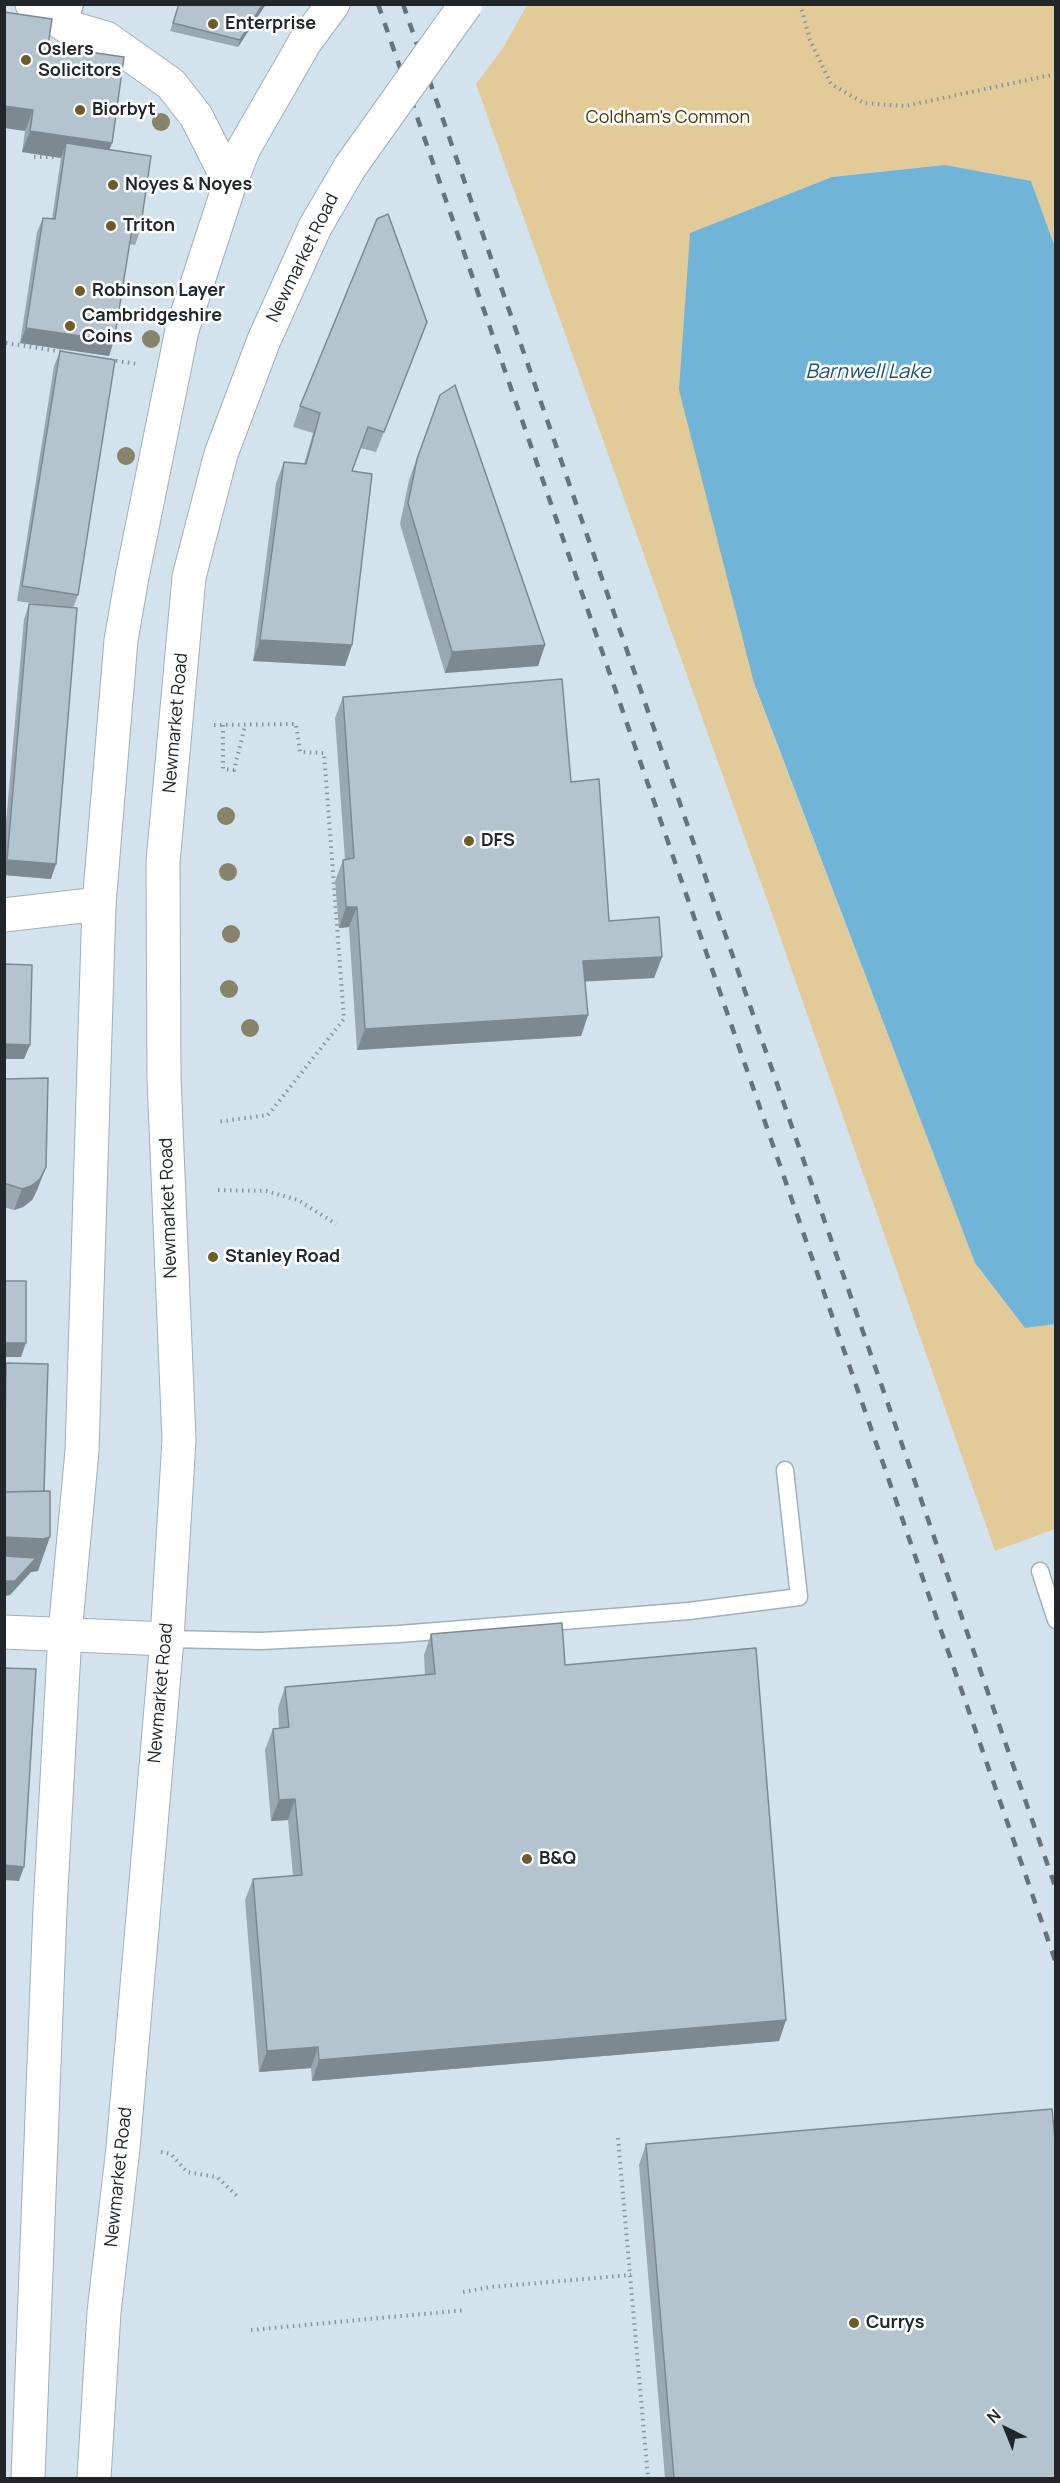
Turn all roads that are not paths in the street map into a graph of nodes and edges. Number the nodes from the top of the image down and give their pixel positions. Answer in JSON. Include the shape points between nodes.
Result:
{"nodes":[{"id":1,"x":32,"y":4,"type":"edge"},
{"id":2,"x":333,"y":4,"type":"edge"},
{"id":3,"x":466,"y":4,"type":"edge"},
{"id":4,"x":72,"y":16,"type":"edge"},
{"id":5,"x":230,"y":183,"type":"junction"},
{"id":6,"x":99,"y":904,"type":"junction"},
{"id":7,"x":10,"y":915,"type":"edge"},
{"id":8,"x":784,"y":1470,"type":"dead end"},
{"id":9,"x":1040,"y":1571,"type":"dead end"},
{"id":10,"x":1056,"y":1620,"type":"edge"},
{"id":11,"x":4,"y":1632,"type":"edge"},
{"id":12,"x":65,"y":1633,"type":"junction"},
{"id":13,"x":167,"y":1639,"type":"junction"},
{"id":14,"x":28,"y":2478,"type":"edge"},
{"id":15,"x":94,"y":2478,"type":"edge"}],
"edges":[{"from":1,"to":4,"type":"main road"},
{"from":2,"to":5,"type":"main road","via":[[305,42],[244,148]]},
{"from":3,"to":13,"type":"main road","name":"Newmarket Road","bridge":true,"via":[[350,167],[315,228],[264,340],[221,454],[189,577],[163,862],[164,1078],[179,1440]]},
{"from":4,"to":5,"type":"main road","via":[[171,84],[196,116]]},
{"from":5,"to":6,"type":"main road","via":[[182,330],[132,577],[122,640]]},
{"from":6,"to":7,"type":"main road"},
{"from":6,"to":12,"type":"main road","via":[[82,1451]]},
{"from":8,"to":13,"type":"lane","via":[[799,1597],[689,1611],[399,1634],[261,1641]]},
{"from":9,"to":10,"type":"lane"},
{"from":11,"to":12,"type":"main road"},
{"from":12,"to":13,"type":"main road"},
{"from":12,"to":14,"type":"main road"},
{"from":13,"to":15,"type":"main road","name":"Newmarket Road","via":[[123,2148],[104,2312]]}]}
